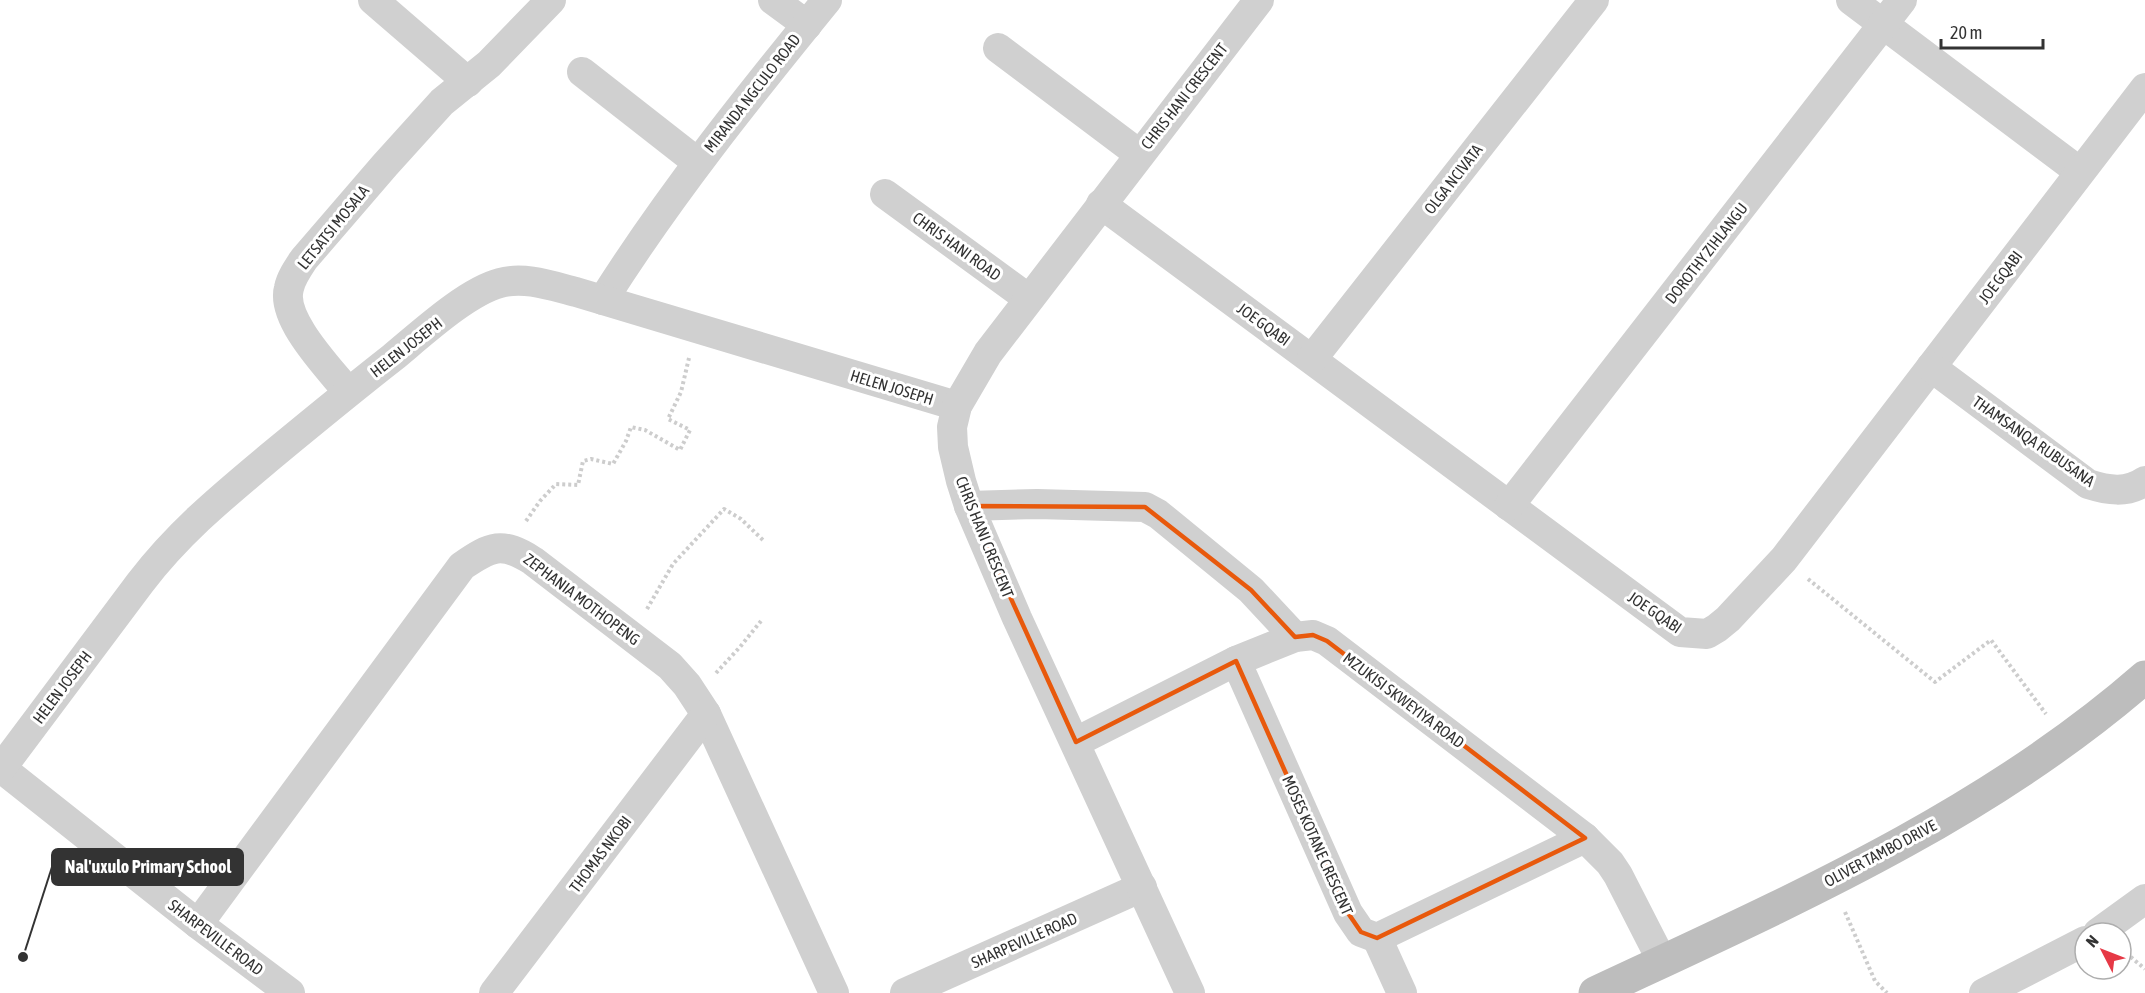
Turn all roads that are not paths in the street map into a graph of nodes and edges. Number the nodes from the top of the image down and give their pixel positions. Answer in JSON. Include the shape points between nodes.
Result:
{"nodes":[{"id":1,"x":374,"y":0,"type":"edge"},
{"id":2,"x":551,"y":0,"type":"edge"},
{"id":3,"x":774,"y":0,"type":"edge"},
{"id":4,"x":827,"y":0,"type":"edge"},
{"id":5,"x":1594,"y":0,"type":"edge"},
{"id":6,"x":1851,"y":0,"type":"edge"},
{"id":7,"x":1902,"y":0,"type":"edge"},
{"id":8,"x":1251,"y":3,"type":"edge"},
{"id":9,"x":807,"y":25,"type":"junction"},
{"id":10,"x":1884,"y":25,"type":"junction"},
{"id":11,"x":998,"y":48,"type":"dead end"},
{"id":12,"x":582,"y":72,"type":"dead end"},
{"id":13,"x":468,"y":82,"type":"junction"},
{"id":14,"x":2145,"y":88,"type":"edge"},
{"id":15,"x":1139,"y":154,"type":"junction"},
{"id":16,"x":697,"y":162,"type":"junction"},
{"id":17,"x":2080,"y":172,"type":"junction"},
{"id":18,"x":885,"y":194,"type":"dead end"},
{"id":19,"x":1101,"y":204,"type":"junction"},
{"id":20,"x":1029,"y":299,"type":"junction"},
{"id":21,"x":603,"y":300,"type":"junction"},
{"id":22,"x":1312,"y":358,"type":"junction"},
{"id":23,"x":1931,"y":367,"type":"junction"},
{"id":24,"x":348,"y":392,"type":"junction"},
{"id":25,"x":957,"y":406,"type":"junction"},
{"id":26,"x":2145,"y":481,"type":"edge"},
{"id":27,"x":969,"y":506,"type":"junction"},
{"id":28,"x":1509,"y":506,"type":"junction"},
{"id":29,"x":1295,"y":637,"type":"junction"},
{"id":30,"x":1236,"y":661,"type":"junction"},
{"id":31,"x":2145,"y":677,"type":"edge"},
{"id":32,"x":699,"y":704,"type":"junction"},
{"id":33,"x":1076,"y":742,"type":"junction"},
{"id":34,"x":1,"y":769,"type":"edge"},
{"id":35,"x":1585,"y":838,"type":"junction"},
{"id":36,"x":1142,"y":887,"type":"junction"},
{"id":37,"x":2145,"y":899,"type":"edge"},
{"id":38,"x":2115,"y":921,"type":"edge"},
{"id":39,"x":198,"y":924,"type":"junction"},
{"id":40,"x":1377,"y":938,"type":"junction"},
{"id":41,"x":2073,"y":947,"type":"edge"},
{"id":42,"x":1662,"y":961,"type":"junction"},
{"id":43,"x":290,"y":993,"type":"edge"},
{"id":44,"x":494,"y":993,"type":"edge"},
{"id":45,"x":834,"y":993,"type":"edge"},
{"id":46,"x":905,"y":993,"type":"edge"},
{"id":47,"x":1190,"y":993,"type":"edge"},
{"id":48,"x":1402,"y":993,"type":"edge"},
{"id":49,"x":1594,"y":993,"type":"edge"},
{"id":50,"x":1984,"y":993,"type":"edge"}],
"edges":[{"from":1,"to":13,"type":"street"},
{"from":2,"to":13,"type":"street","name":"LETSATSI MOSALA"},
{"from":3,"to":9,"type":"street","name":"MIRANDA NGCULO ROAD"},
{"from":4,"to":9,"type":"street","name":"MIRANDA NGCULO ROAD"},
{"from":5,"to":22,"type":"street","name":"OLGA NCIVATA"},
{"from":6,"to":10,"type":"street"},
{"from":7,"to":10,"type":"street","name":"DOROTHY ZIHLANGU"},
{"from":8,"to":15,"type":"street","name":"CHRIS HANI CRESCENT"},
{"from":9,"to":16,"type":"street","name":"MIRANDA NGCULO ROAD"},
{"from":10,"to":17,"type":"street"},
{"from":10,"to":28,"type":"street","name":"DOROTHY ZIHLANGU"},
{"from":11,"to":15,"type":"street"},
{"from":12,"to":16,"type":"street","name":"MIRANDA NGCULO ROAD"},
{"from":13,"to":24,"type":"street","name":"LETSATSI MOSALA","via":[[442,102],[377,174],[304,259],[288,289],[293,320]]},
{"from":14,"to":17,"type":"street","name":"JOE GQABI"},
{"from":15,"to":19,"type":"street","name":"CHRIS HANI CRESCENT"},
{"from":16,"to":21,"type":"street","name":"MIRANDA NGCULO ROAD"},
{"from":17,"to":23,"type":"street","name":"JOE GQABI"},
{"from":18,"to":20,"type":"street","name":"CHRIS HANI ROAD"},
{"from":19,"to":20,"type":"street","name":"CHRIS HANI CRESCENT"},
{"from":19,"to":22,"type":"street","name":"JOE GQABI"},
{"from":20,"to":25,"type":"street","name":"CHRIS HANI CRESCENT","via":[[988,352]]},
{"from":21,"to":24,"type":"street","name":"HELEN JOSEPH","via":[[529,281],[498,283],[457,307]]},
{"from":21,"to":25,"type":"street","name":"HELEN JOSEPH"},
{"from":22,"to":28,"type":"street","name":"JOE GQABI"},
{"from":23,"to":26,"type":"street","name":"THAMSANQA RUBUSANA","via":[[2088,484],[2124,490]]},
{"from":23,"to":28,"type":"street","name":"JOE GQABI","via":[[1784,559],[1728,619],[1707,634],[1680,632]]},
{"from":24,"to":34,"type":"street","name":"HELEN JOSEPH","via":[[212,505],[163,554]]},
{"from":25,"to":27,"type":"street","name":"CHRIS HANI CRESCENT","via":[[953,447]]},
{"from":27,"to":29,"type":"street","via":[[1145,507],[1245,585]]},
{"from":27,"to":33,"type":"street","name":"CHRIS HANI CRESCENT"},
{"from":29,"to":30,"type":"street","name":"MZUKISI SKWEYIYA ROAD"},
{"from":29,"to":35,"type":"street","name":"MZUKISI SKWEYIYA ROAD","via":[[1313,635],[1327,641]]},
{"from":30,"to":33,"type":"street","name":"MZUKISI SKWEYIYA ROAD"},
{"from":30,"to":40,"type":"street","name":"MOSES KOTANE CRESCENT","via":[[1348,913],[1361,932]]},
{"from":31,"to":42,"type":"street","name":"OLIVER TAMBO DRIVE","via":[[2066,740],[1957,812]]},
{"from":32,"to":39,"type":"street","name":"ZEPHANIA MOTHOPENG","via":[[670,666],[517,551],[501,547],[481,553],[462,566]]},
{"from":32,"to":44,"type":"street","name":"THOMAS NKOBI"},
{"from":32,"to":45,"type":"street","name":"ZEPHANIA MOTHOPENG"},
{"from":33,"to":36,"type":"street","name":"CHRIS HANI CRESCENT"},
{"from":34,"to":39,"type":"street","name":"SHARPEVILLE ROAD"},
{"from":35,"to":40,"type":"street"},
{"from":35,"to":42,"type":"street","name":"MZUKISI SKWEYIYA ROAD","via":[[1618,875]]},
{"from":36,"to":46,"type":"street","name":"SHARPEVILLE ROAD"},
{"from":36,"to":47,"type":"street","name":"CHRIS HANI CRESCENT"},
{"from":37,"to":38,"type":"street"},
{"from":39,"to":43,"type":"street","name":"SHARPEVILLE ROAD"},
{"from":40,"to":48,"type":"street"},
{"from":41,"to":50,"type":"street"},
{"from":42,"to":49,"type":"street","name":"OLIVER TAMBO DRIVE"}]}
